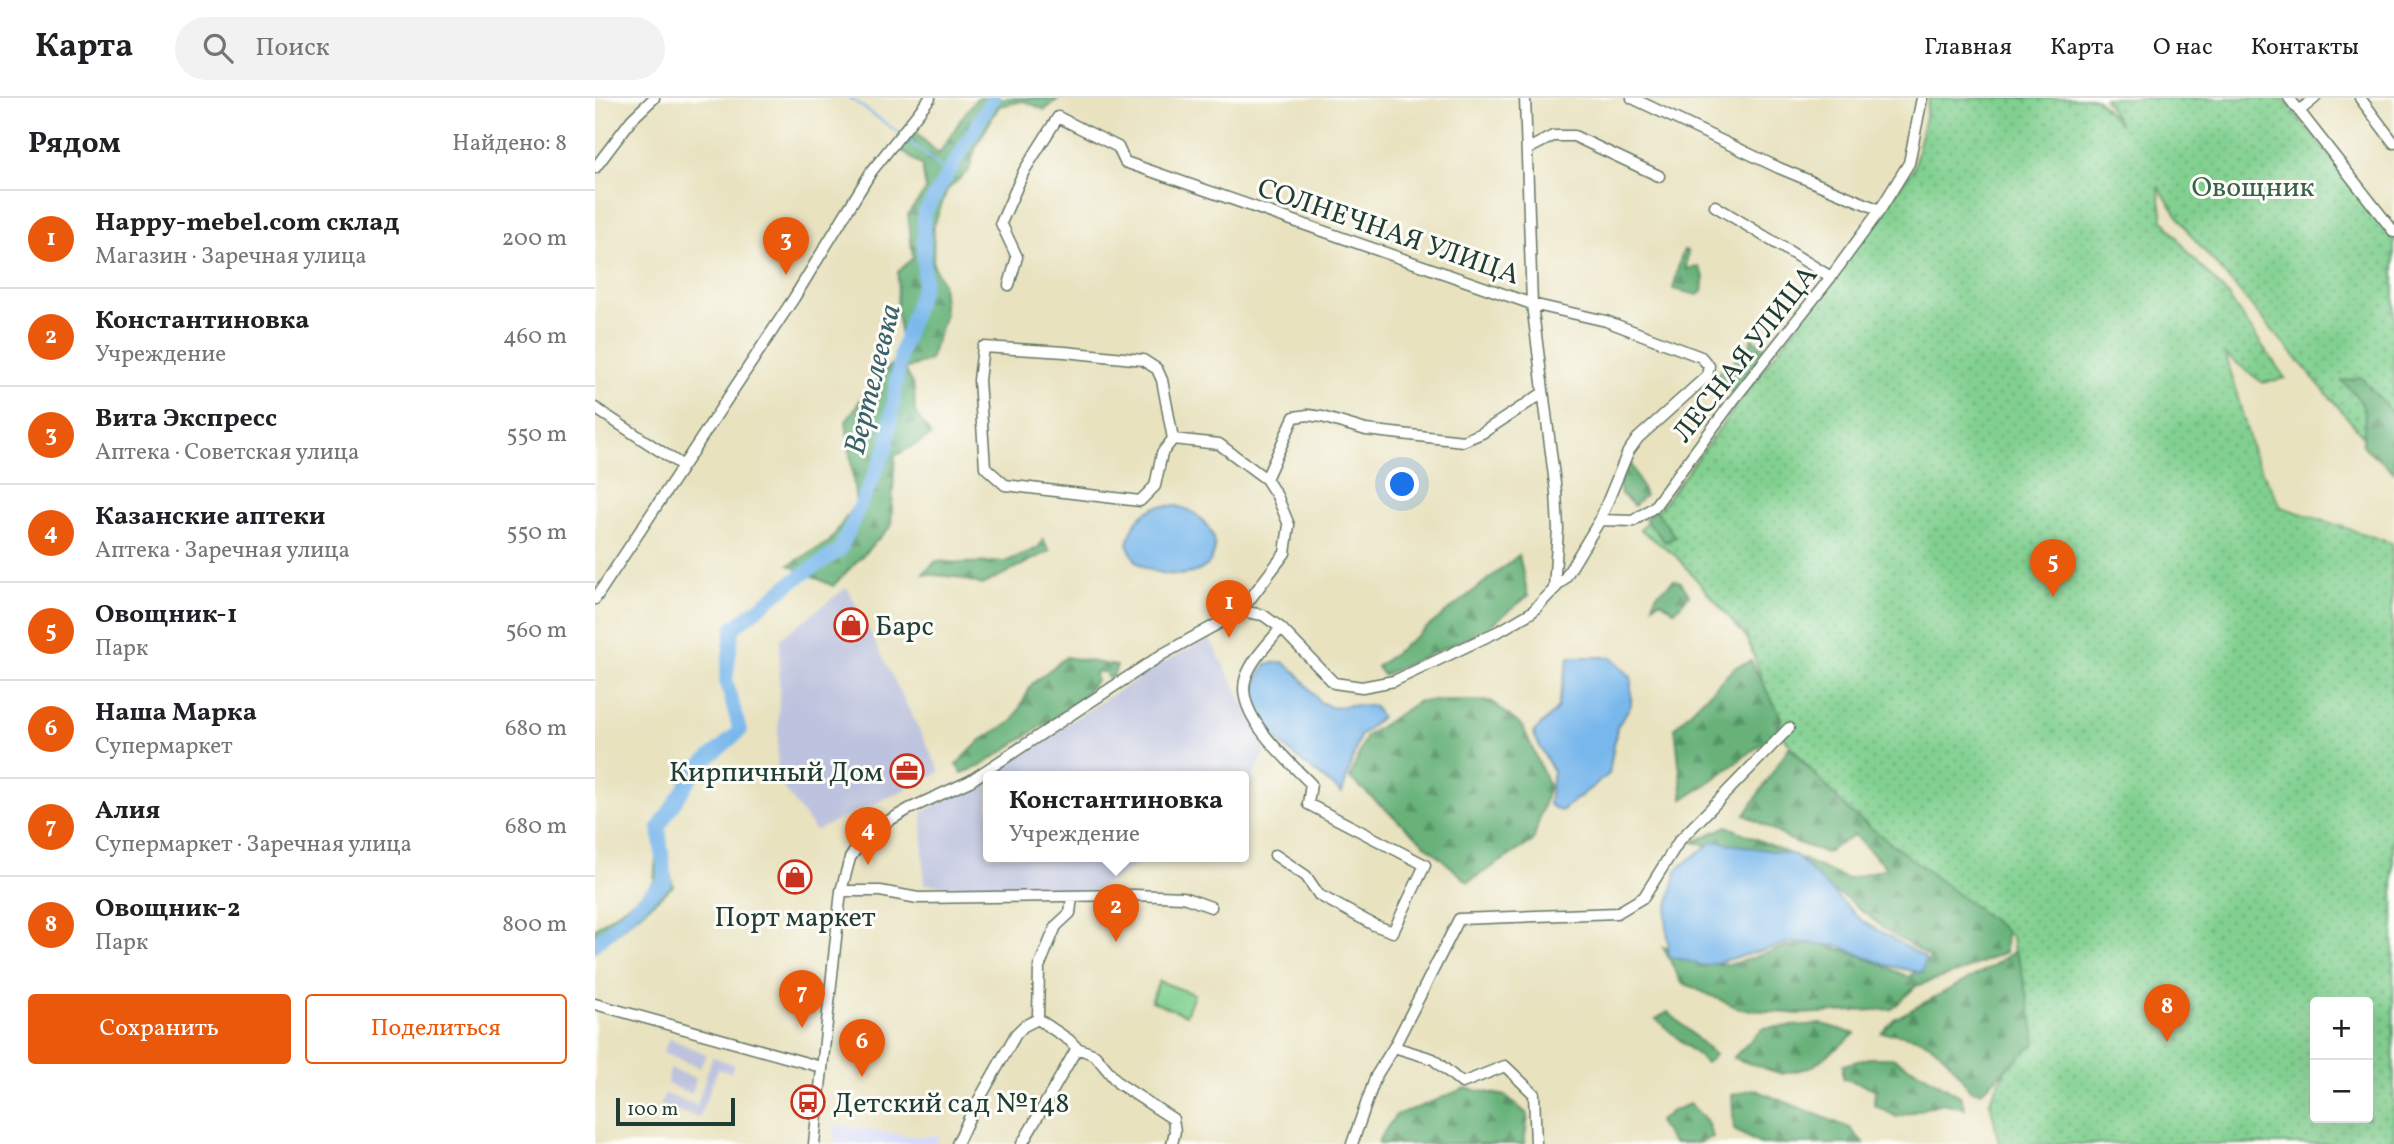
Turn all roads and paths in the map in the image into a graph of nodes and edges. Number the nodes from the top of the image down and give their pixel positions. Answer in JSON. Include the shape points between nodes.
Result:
{"nodes":[{"id":1,"x":654,"y":98,"type":"edge"},
{"id":2,"x":930,"y":98,"type":"edge"},
{"id":3,"x":1525,"y":98,"type":"edge"},
{"id":4,"x":1632,"y":98,"type":"edge"},
{"id":5,"x":1922,"y":98,"type":"edge"},
{"id":6,"x":2289,"y":98,"type":"edge"},
{"id":7,"x":2315,"y":98,"type":"edge"},
{"id":8,"x":2360,"y":98,"type":"edge"},
{"id":9,"x":2299,"y":111,"type":"junction"},
{"id":10,"x":2394,"y":143,"type":"edge"},
{"id":11,"x":1528,"y":149,"type":"junction"},
{"id":12,"x":595,"y":168,"type":"edge"},
{"id":13,"x":1659,"y":176,"type":"dead end"},
{"id":14,"x":1715,"y":205,"type":"dead end"},
{"id":15,"x":1880,"y":210,"type":"junction"},
{"id":16,"x":2394,"y":232,"type":"edge"},
{"id":17,"x":1831,"y":277,"type":"junction"},
{"id":18,"x":1009,"y":285,"type":"dead end"},
{"id":19,"x":1532,"y":304,"type":"junction"},
{"id":20,"x":1543,"y":393,"type":"junction"},
{"id":21,"x":595,"y":408,"type":"edge"},
{"id":22,"x":1173,"y":439,"type":"junction"},
{"id":23,"x":683,"y":466,"type":"junction"},
{"id":24,"x":1266,"y":479,"type":"junction"},
{"id":25,"x":1600,"y":520,"type":"junction"},
{"id":26,"x":1554,"y":588,"type":"junction"},
{"id":27,"x":595,"y":599,"type":"edge"},
{"id":28,"x":1241,"y":611,"type":"junction"},
{"id":29,"x":1281,"y":628,"type":"junction"},
{"id":30,"x":1789,"y":728,"type":"dead end"},
{"id":31,"x":984,"y":771,"type":"edge"},
{"id":32,"x":983,"y":772,"type":"edge"},
{"id":33,"x":1275,"y":855,"type":"dead end"},
{"id":34,"x":841,"y":891,"type":"junction"},
{"id":35,"x":1072,"y":897,"type":"junction"},
{"id":36,"x":1211,"y":907,"type":"dead end"},
{"id":37,"x":595,"y":1004,"type":"edge"},
{"id":38,"x":1038,"y":1019,"type":"junction"},
{"id":39,"x":1394,"y":1046,"type":"junction"},
{"id":40,"x":1077,"y":1048,"type":"junction"},
{"id":41,"x":821,"y":1067,"type":"junction"},
{"id":42,"x":814,"y":1144,"type":"edge"},
{"id":43,"x":957,"y":1144,"type":"edge"},
{"id":44,"x":1022,"y":1144,"type":"edge"},
{"id":45,"x":1172,"y":1144,"type":"edge"},
{"id":46,"x":1352,"y":1144,"type":"edge"},
{"id":47,"x":1536,"y":1144,"type":"edge"}],
"edges":[{"from":1,"to":12,"type":"street"},
{"from":2,"to":23,"type":"street","via":[[871,172]]},
{"from":3,"to":11,"type":"street"},
{"from":4,"to":15,"type":"street"},
{"from":5,"to":15,"type":"street","name":"ЛЕСНАЯ УЛИЦА","via":[[1909,163]]},
{"from":6,"to":9,"type":"street"},
{"from":7,"to":9,"type":"street"},
{"from":8,"to":10,"type":"street"},
{"from":9,"to":16,"type":"street"},
{"from":11,"to":13,"type":"street","via":[[1553,136],[1574,136]]},
{"from":11,"to":19,"type":"street"},
{"from":14,"to":17,"type":"street"},
{"from":15,"to":17,"type":"street","name":"ЛЕСНАЯ УЛИЦА"},
{"from":17,"to":25,"type":"street","name":"ЛЕСНАЯ УЛИЦА","via":[[1654,507],[1633,521]]},
{"from":18,"to":19,"type":"street","name":"СОЛНЕЧНАЯ УЛИЦА","via":[[1017,257],[1001,223],[1024,171],[1058,117],[1118,147],[1125,162]]},
{"from":19,"to":20,"type":"street"},
{"from":19,"to":25,"type":"street","name":"СОЛНЕЧНАЯ УЛИЦА","via":[[1606,321],[1701,357],[1709,366],[1707,376],[1628,452]]},
{"from":20,"to":24,"type":"street","via":[[1464,441],[1366,430],[1315,416],[1294,417]]},
{"from":20,"to":26,"type":"street","via":[[1557,517]]},
{"from":21,"to":23,"type":"street"},
{"from":22,"to":22,"type":"street","via":[[1162,380],[1157,369],[1143,360],[982,347],[979,380],[985,467],[1005,485],[1140,501],[1155,486],[1162,453]]},
{"from":22,"to":24,"type":"street","via":[[1219,444]]},
{"from":23,"to":27,"type":"street"},
{"from":24,"to":28,"type":"street","via":[[1289,525],[1285,554]]},
{"from":25,"to":26,"type":"street","via":[[1565,578]]},
{"from":26,"to":29,"type":"street","via":[[1532,612],[1503,629],[1394,681],[1362,687],[1334,683]]},
{"from":28,"to":29,"type":"street","via":[[1263,615]]},
{"from":28,"to":31,"type":"street","via":[[1163,654]]},
{"from":29,"to":33,"type":"street","via":[[1245,679],[1247,703],[1257,727],[1311,784],[1308,804],[1425,865],[1393,932],[1319,895],[1306,876]]},
{"from":30,"to":39,"type":"street","via":[[1679,841],[1644,897],[1617,913],[1459,919]]},
{"from":32,"to":34,"type":"street","via":[[876,828],[850,858]]},
{"from":34,"to":35,"type":"street","via":[[880,891],[918,898]]},
{"from":34,"to":41,"type":"street"},
{"from":35,"to":36,"type":"street","via":[[1183,897]]},
{"from":35,"to":38,"type":"street","via":[[1070,913],[1056,926],[1039,967]]},
{"from":37,"to":41,"type":"street"},
{"from":38,"to":40,"type":"street"},
{"from":38,"to":43,"type":"street","via":[[1016,1034]]},
{"from":39,"to":46,"type":"street","via":[[1376,1076]]},
{"from":39,"to":47,"type":"street","via":[[1433,1059],[1462,1083],[1505,1066],[1534,1094]]},
{"from":40,"to":44,"type":"street"},
{"from":40,"to":45,"type":"street","via":[[1095,1055],[1118,1083],[1173,1119]]},
{"from":41,"to":42,"type":"street"}]}
